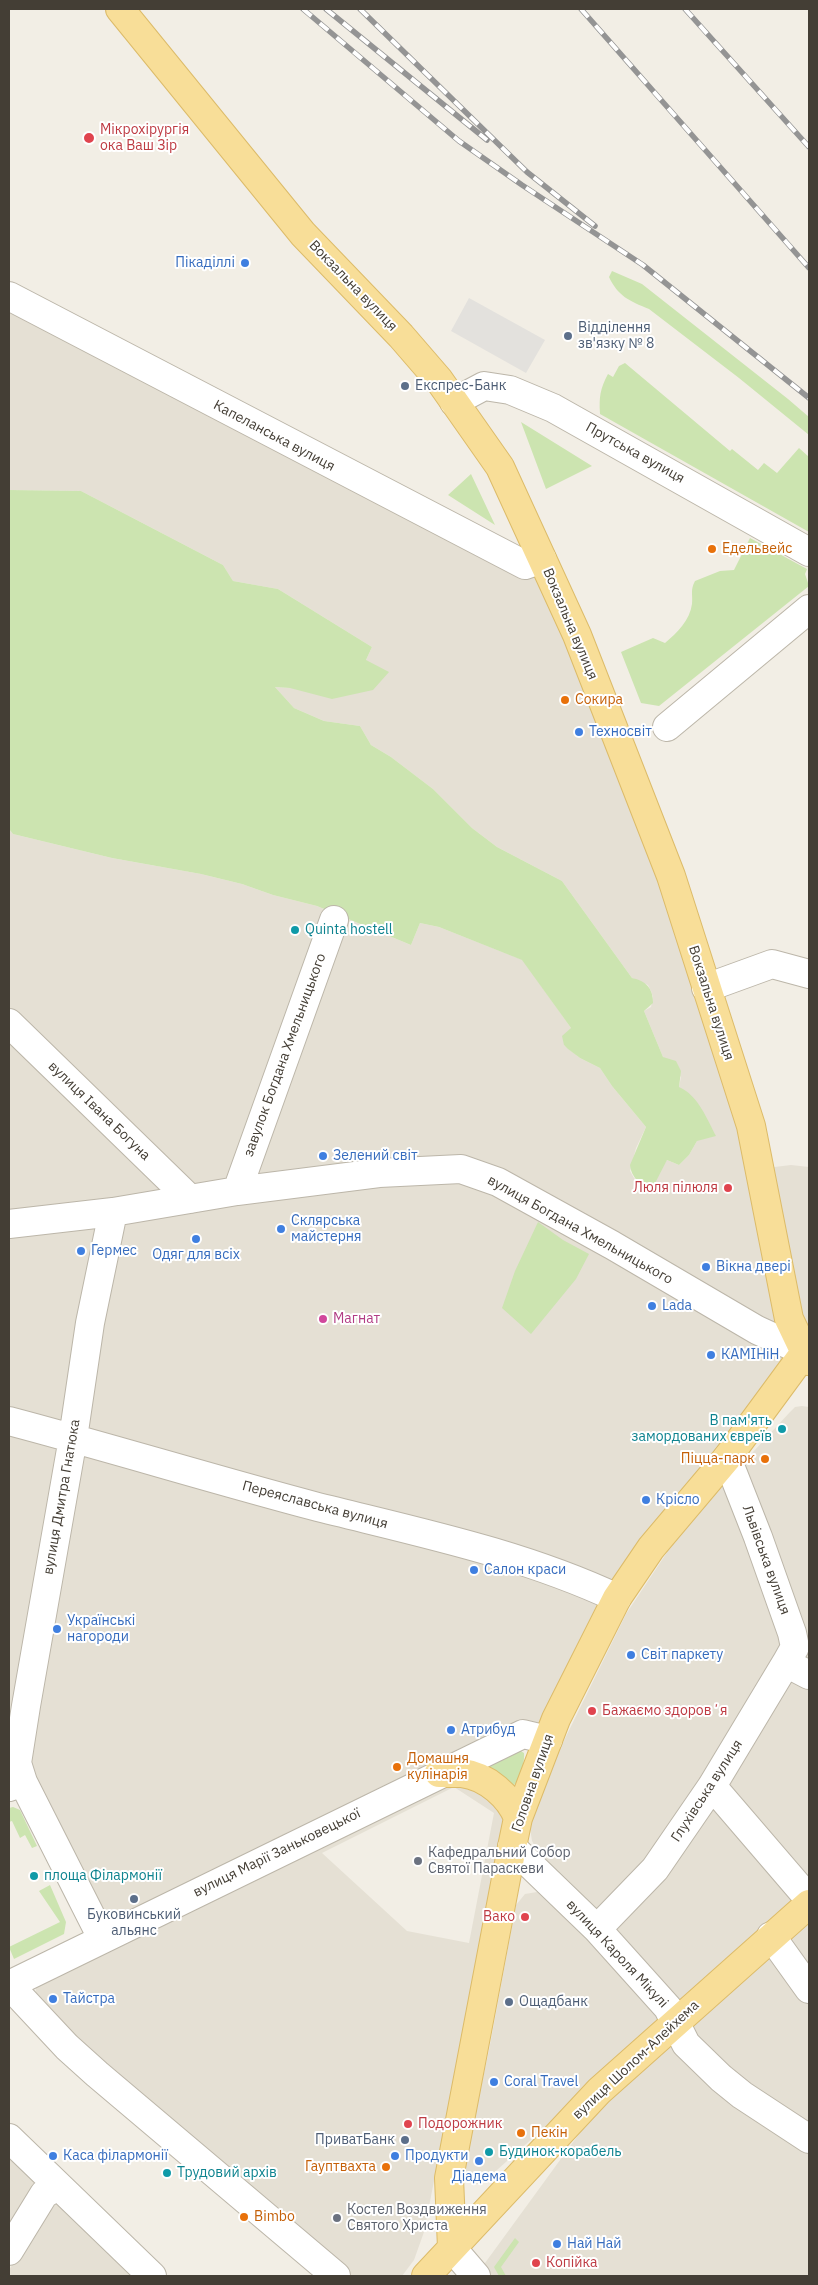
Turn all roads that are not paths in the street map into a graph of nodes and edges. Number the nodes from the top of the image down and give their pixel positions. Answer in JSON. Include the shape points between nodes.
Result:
{"nodes":[{"id":1,"x":120,"y":9,"type":"edge"},
{"id":2,"x":9,"y":296,"type":"edge"},
{"id":3,"x":454,"y":402,"type":"junction"},
{"id":4,"x":809,"y":552,"type":"edge"},
{"id":5,"x":542,"y":558,"type":"junction"},
{"id":6,"x":809,"y":609,"type":"edge"},
{"id":7,"x":667,"y":727,"type":"dead end"},
{"id":8,"x":334,"y":920,"type":"dead end"},
{"id":9,"x":809,"y":974,"type":"edge"},
{"id":10,"x":706,"y":988,"type":"junction"},
{"id":11,"x":9,"y":1023,"type":"edge"},
{"id":12,"x":237,"y":1190,"type":"junction"},
{"id":13,"x":190,"y":1199,"type":"junction"},
{"id":14,"x":112,"y":1212,"type":"junction"},
{"id":15,"x":9,"y":1224,"type":"edge"},
{"id":16,"x":807,"y":1356,"type":"edge"},
{"id":17,"x":9,"y":1421,"type":"edge"},
{"id":18,"x":73,"y":1438,"type":"junction"},
{"id":19,"x":727,"y":1458,"type":"junction"},
{"id":20,"x":617,"y":1598,"type":"junction"},
{"id":21,"x":798,"y":1669,"type":"edge"},
{"id":22,"x":548,"y":1740,"type":"junction"},
{"id":23,"x":439,"y":1773,"type":"junction"},
{"id":24,"x":16,"y":1784,"type":"edge"},
{"id":25,"x":712,"y":1786,"type":"junction"},
{"id":26,"x":518,"y":1818,"type":"junction"},
{"id":27,"x":512,"y":1847,"type":"junction"},
{"id":28,"x":809,"y":1899,"type":"edge"},
{"id":29,"x":809,"y":1904,"type":"edge"},
{"id":30,"x":597,"y":1928,"type":"junction"},
{"id":31,"x":771,"y":1936,"type":"junction"},
{"id":32,"x":102,"y":1938,"type":"junction"},
{"id":33,"x":9,"y":1985,"type":"edge"},
{"id":34,"x":809,"y":1989,"type":"edge"},
{"id":35,"x":675,"y":2022,"type":"junction"},
{"id":36,"x":9,"y":2138,"type":"edge"},
{"id":37,"x":809,"y":2139,"type":"edge"},
{"id":38,"x":58,"y":2186,"type":"junction"},
{"id":39,"x":452,"y":2248,"type":"junction"},
{"id":40,"x":9,"y":2251,"type":"edge"},
{"id":41,"x":152,"y":2276,"type":"edge"},
{"id":42,"x":336,"y":2276,"type":"edge"},
{"id":43,"x":426,"y":2276,"type":"edge"},
{"id":44,"x":476,"y":2276,"type":"edge"}],
"edges":[{"from":1,"to":3,"type":"main road","name":"Вокзальна вулиця","via":[[303,234],[400,336]]},
{"from":2,"to":5,"type":"street","name":"Капеланська вулиця","via":[[525,566]]},
{"from":3,"to":4,"type":"street","name":"Прутська вулиця","via":[[484,386],[510,390],[553,408]]},
{"from":3,"to":5,"type":"main road","name":"Вокзальна вулиця","via":[[500,467]]},
{"from":5,"to":10,"type":"main road","name":"Вокзальна вулиця","via":[[577,635],[671,876]]},
{"from":6,"to":7,"type":"street"},
{"from":8,"to":12,"type":"street","name":"завулок Богдана Хмельницького"},
{"from":9,"to":10,"type":"street","via":[[772,964]]},
{"from":10,"to":16,"type":"main road","name":"Вокзальна вулиця","via":[[751,1126],[790,1319]]},
{"from":11,"to":13,"type":"street","name":"вулиця Івана Богуна"},
{"from":12,"to":13,"type":"street","name":"вулиця Богдана Хмельницького"},
{"from":12,"to":16,"type":"street","name":"вулиця Богдана Хмельницького","via":[[379,1173],[461,1169],[498,1182]]},
{"from":13,"to":14,"type":"street","name":"вулиця Богдана Хмельницького"},
{"from":14,"to":15,"type":"street"},
{"from":14,"to":18,"type":"street","name":"вулиця Дмитра Гнатюка","via":[[90,1323]]},
{"from":16,"to":19,"type":"main road","name":"Головна вулиця"},
{"from":17,"to":18,"type":"street","name":"Переяславська вулиця"},
{"from":18,"to":20,"type":"street","name":"Переяславська вулиця","via":[[522,1560],[574,1578]]},
{"from":18,"to":24,"type":"street","name":"вулиця Дмитра Гнатюка","via":[[23,1725]]},
{"from":19,"to":20,"type":"main road","name":"Головна вулиця","via":[[651,1548]]},
{"from":19,"to":21,"type":"street","name":"Львівська вулиця","via":[[792,1633]]},
{"from":20,"to":22,"type":"main road","name":"Головна вулиця"},
{"from":21,"to":25,"type":"street","name":"Глухівська вулиця"},
{"from":22,"to":23,"type":"street","name":"вулиця Марії Заньковецької","via":[[524,1734]]},
{"from":22,"to":26,"type":"main road","name":"Головна вулиця"},
{"from":23,"to":26,"type":"main road","via":[[462,1773],[486,1782],[504,1796]]},
{"from":23,"to":32,"type":"street","name":"вулиця Марії Заньковецької"},
{"from":24,"to":32,"type":"street"},
{"from":25,"to":28,"type":"street"},
{"from":25,"to":30,"type":"street","name":"Глухівська вулиця","via":[[656,1869]]},
{"from":26,"to":27,"type":"main road","name":"Головна вулиця"},
{"from":27,"to":30,"type":"street","name":"вулиця Кароля Мікулі"},
{"from":27,"to":39,"type":"main road","name":"Головна вулиця","via":[[449,2178]]},
{"from":29,"to":31,"type":"main road","name":"вулиця Шолом-Алейхема"},
{"from":30,"to":35,"type":"street","name":"вулиця Кароля Мікулі","via":[[668,2008]]},
{"from":31,"to":34,"type":"street"},
{"from":31,"to":35,"type":"main road","name":"вулиця Шолом-Алейхема"},
{"from":32,"to":33,"type":"street","name":"вулиця Марії Заньковецької"},
{"from":33,"to":42,"type":"street","via":[[97,2074]]},
{"from":35,"to":37,"type":"street","name":"вулиця Кароля Мікулі","via":[[686,2044],[721,2078]]},
{"from":35,"to":39,"type":"main road","name":"вулиця Шолом-Алейхема","via":[[599,2091]]},
{"from":36,"to":38,"type":"street"},
{"from":38,"to":40,"type":"street","via":[[44,2194]]},
{"from":38,"to":41,"type":"street"},
{"from":39,"to":43,"type":"main road"},
{"from":39,"to":44,"type":"street"}]}
